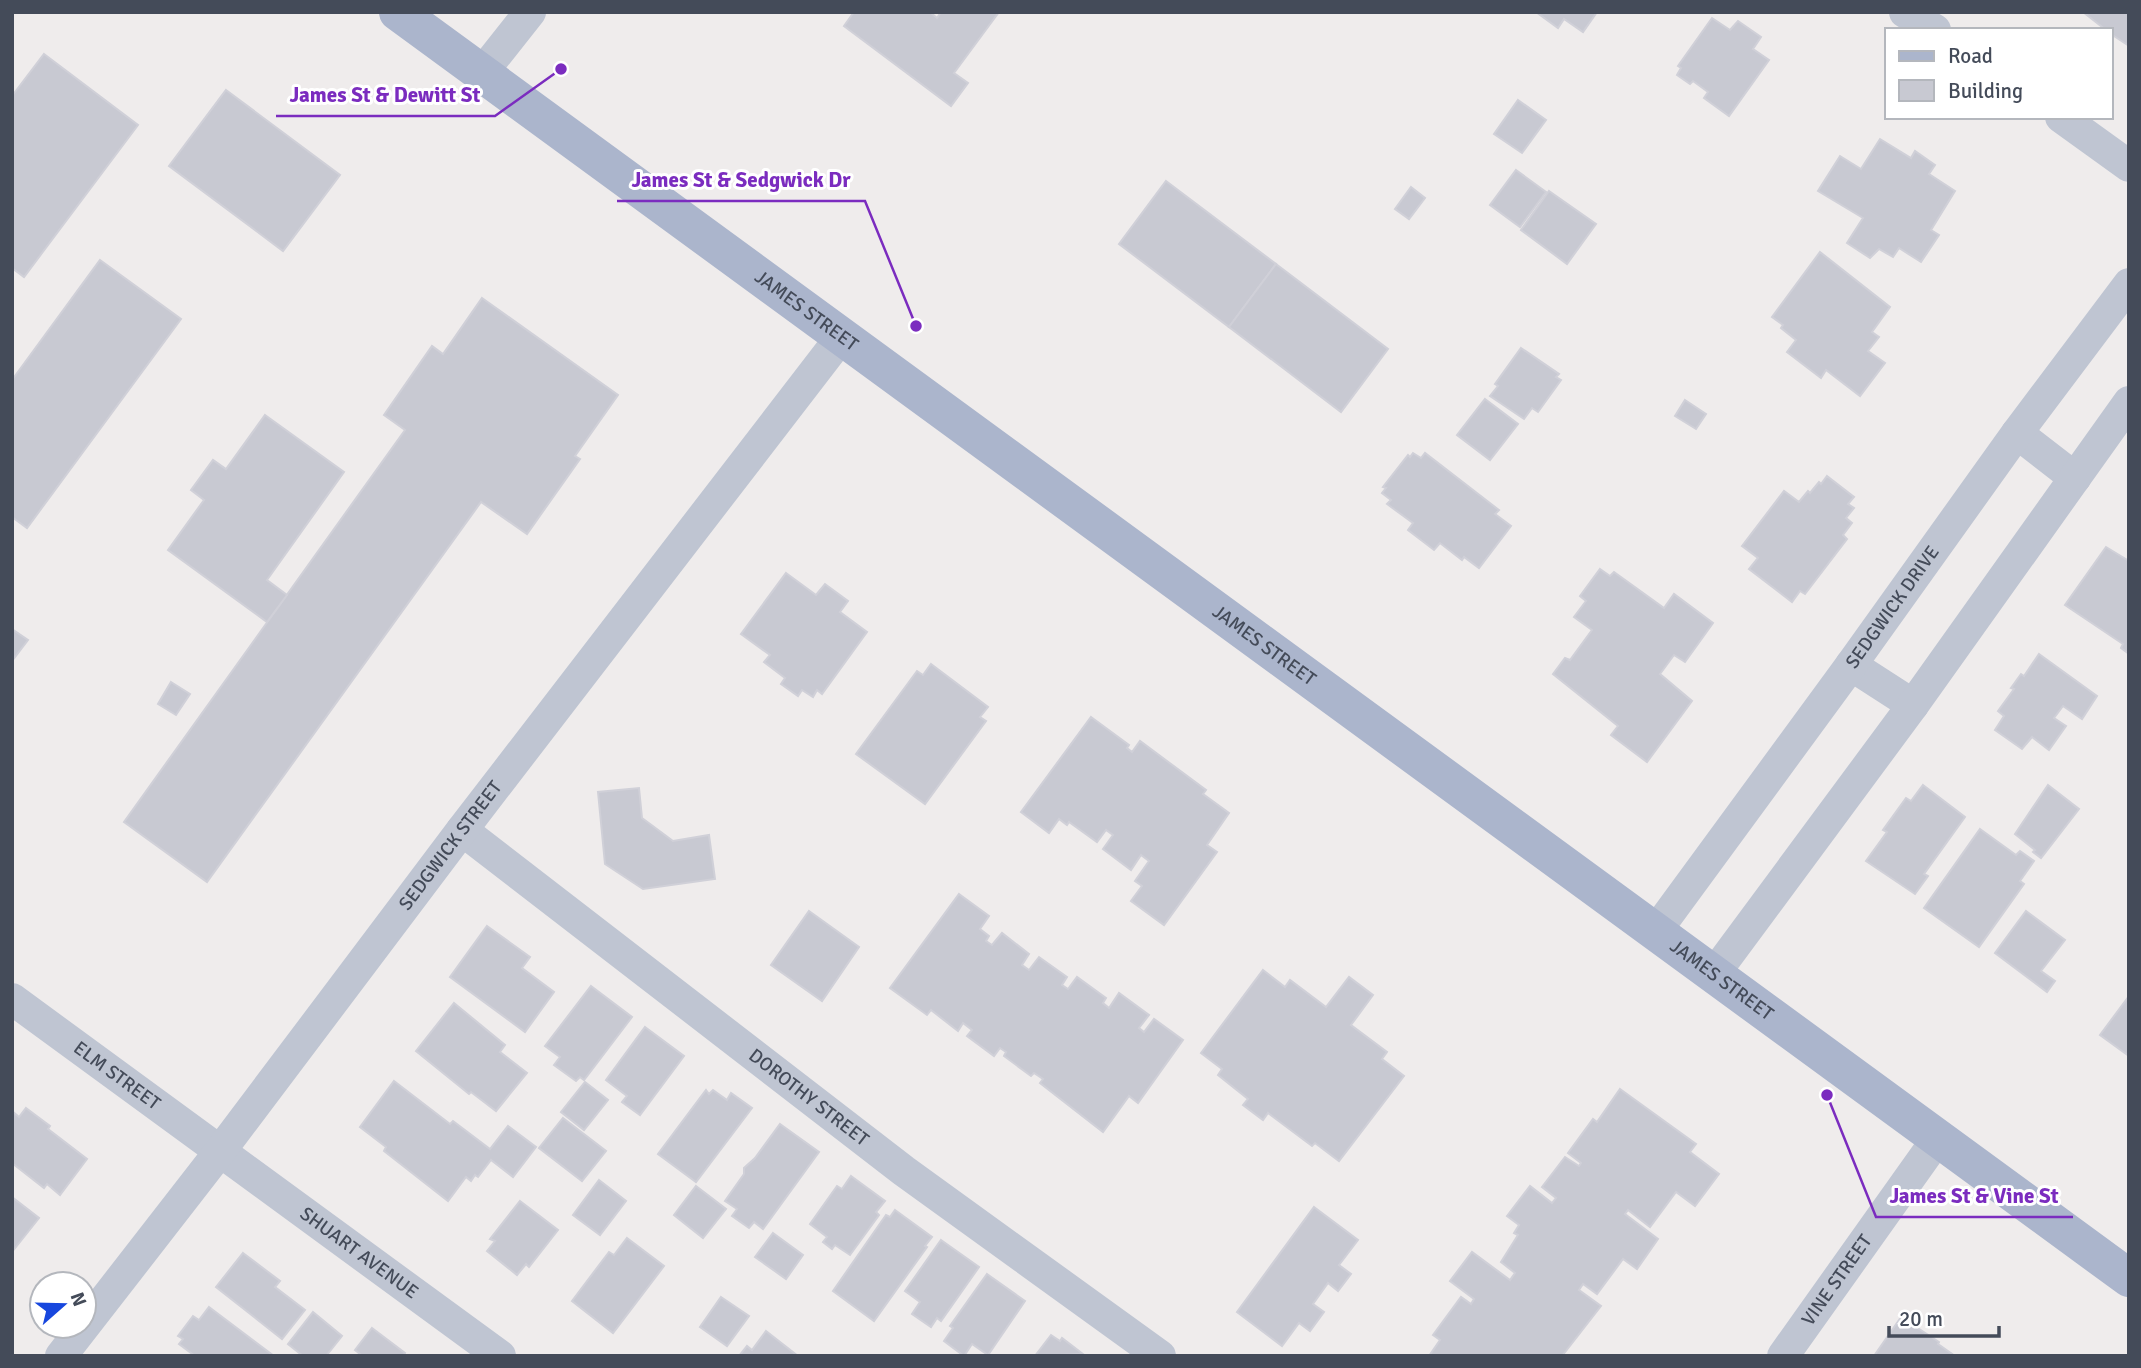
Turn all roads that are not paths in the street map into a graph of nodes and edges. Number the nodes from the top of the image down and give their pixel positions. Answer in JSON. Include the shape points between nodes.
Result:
{"nodes":[{"id":1,"x":398,"y":12,"type":"edge"},
{"id":2,"x":530,"y":12,"type":"edge"},
{"id":3,"x":1905,"y":12,"type":"edge"},
{"id":4,"x":1932,"y":28,"type":"edge"},
{"id":5,"x":481,"y":74,"type":"junction"},
{"id":6,"x":2063,"y":119,"type":"edge"},
{"id":7,"x":2129,"y":166,"type":"edge"},
{"id":8,"x":2129,"y":284,"type":"edge"},
{"id":9,"x":842,"y":336,"type":"junction"},
{"id":10,"x":2129,"y":402,"type":"edge"},
{"id":11,"x":2017,"y":433,"type":"junction"},
{"id":12,"x":2075,"y":478,"type":"junction"},
{"id":13,"x":1852,"y":665,"type":"junction"},
{"id":14,"x":1913,"y":705,"type":"junction"},
{"id":15,"x":462,"y":830,"type":"junction"},
{"id":16,"x":1656,"y":931,"type":"junction"},
{"id":17,"x":1714,"y":974,"type":"junction"},
{"id":18,"x":12,"y":999,"type":"edge"},
{"id":19,"x":1938,"y":1138,"type":"junction"},
{"id":20,"x":221,"y":1150,"type":"junction"},
{"id":21,"x":2129,"y":1278,"type":"edge"},
{"id":22,"x":61,"y":1356,"type":"edge"},
{"id":23,"x":500,"y":1356,"type":"edge"},
{"id":24,"x":1160,"y":1356,"type":"edge"},
{"id":25,"x":1783,"y":1356,"type":"edge"}],
"edges":[{"from":1,"to":5,"type":"main road","name":"JAMES STREET"},
{"from":2,"to":5,"type":"street"},
{"from":3,"to":4,"type":"street"},
{"from":5,"to":9,"type":"main road","name":"JAMES STREET"},
{"from":6,"to":7,"type":"street"},
{"from":8,"to":11,"type":"street","name":"SEDGWICK DRIVE"},
{"from":9,"to":15,"type":"street","name":"SEDGWICK STREET"},
{"from":9,"to":16,"type":"main road","name":"JAMES STREET"},
{"from":10,"to":12,"type":"street"},
{"from":11,"to":12,"type":"street"},
{"from":11,"to":13,"type":"street","name":"SEDGWICK DRIVE"},
{"from":12,"to":14,"type":"street"},
{"from":13,"to":14,"type":"street"},
{"from":13,"to":16,"type":"street","name":"SEDGWICK DRIVE"},
{"from":14,"to":17,"type":"street"},
{"from":15,"to":20,"type":"street","name":"SEDGWICK STREET"},
{"from":15,"to":24,"type":"street","name":"DOROTHY STREET","via":[[904,1171]]},
{"from":16,"to":17,"type":"main road","name":"JAMES STREET"},
{"from":17,"to":19,"type":"main road","name":"JAMES STREET"},
{"from":18,"to":20,"type":"street","name":"ELM STREET"},
{"from":19,"to":21,"type":"main road","name":"JAMES STREET"},
{"from":19,"to":25,"type":"street","name":"VINE STREET"},
{"from":20,"to":22,"type":"street","name":"SEDGWICK STREET"},
{"from":20,"to":23,"type":"street","name":"SHUART AVENUE"}]}
